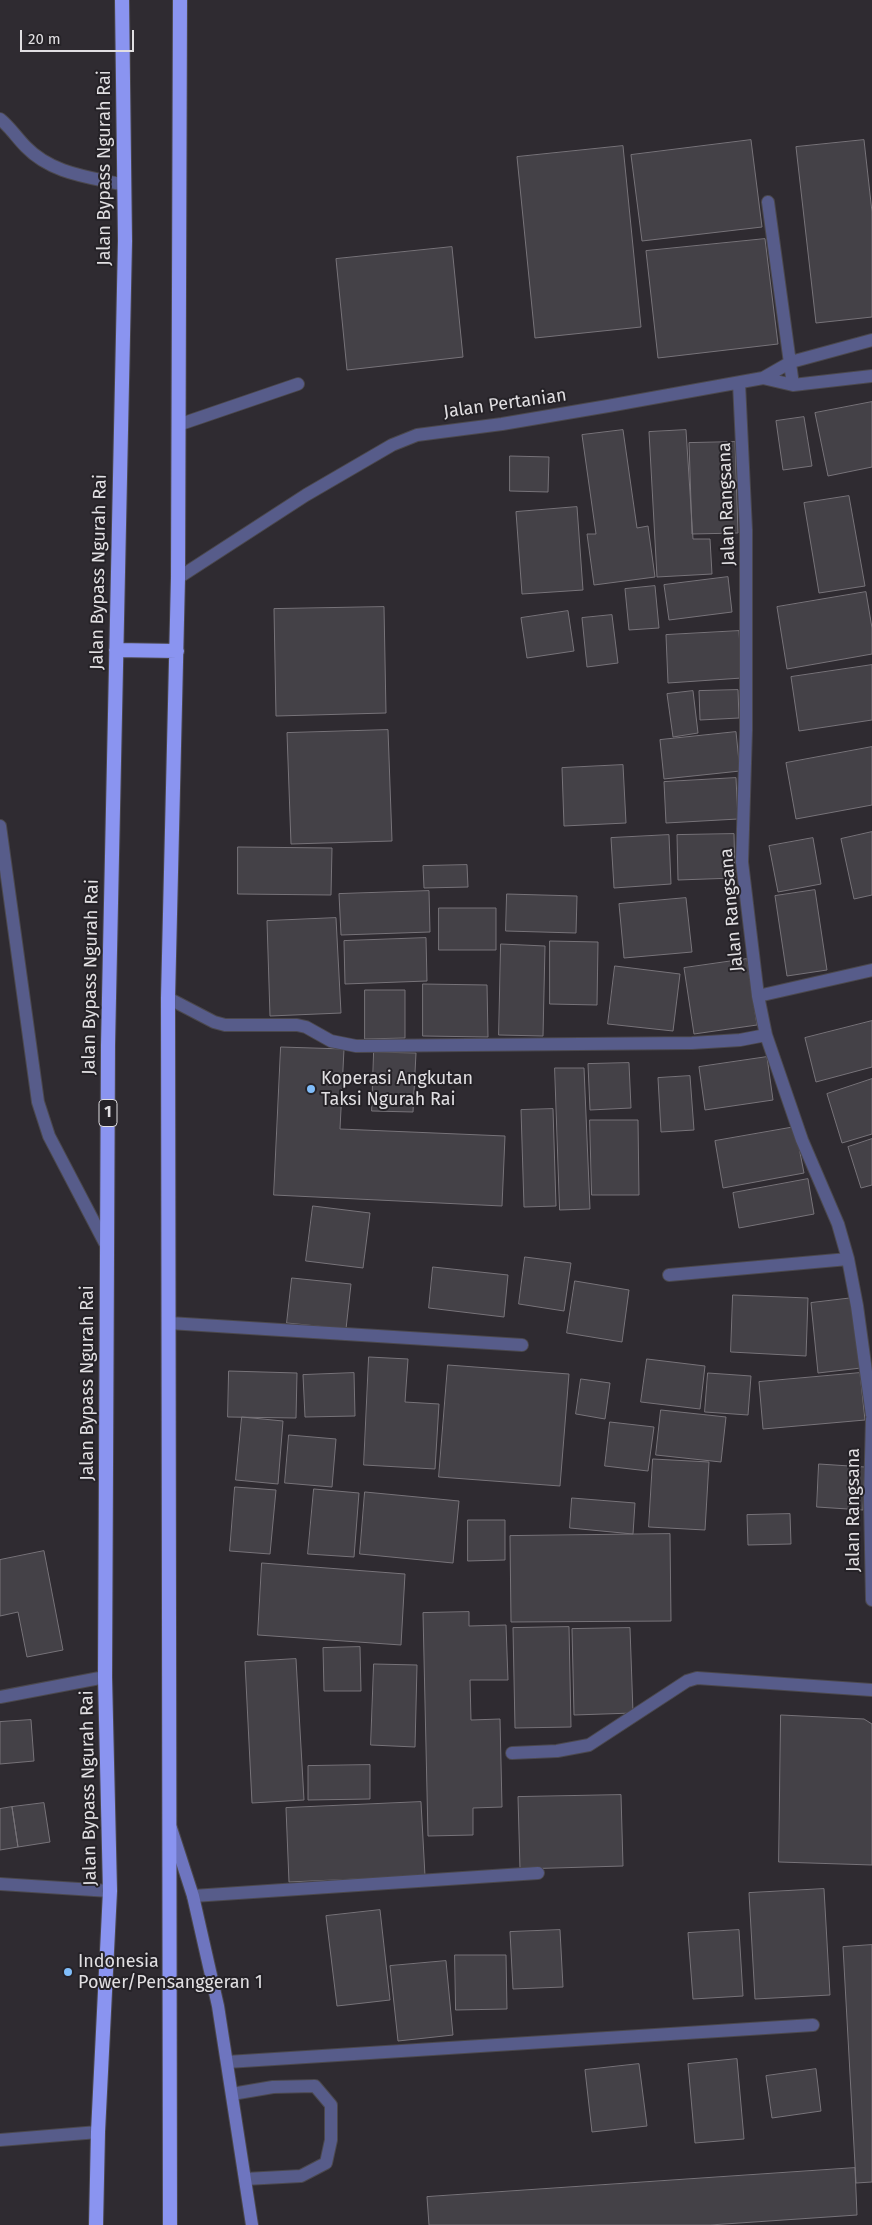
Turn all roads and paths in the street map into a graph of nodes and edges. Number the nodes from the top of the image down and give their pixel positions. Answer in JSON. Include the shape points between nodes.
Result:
{"nodes":[{"id":1,"x":122,"y":0,"type":"edge"},
{"id":2,"x":180,"y":0,"type":"edge"},
{"id":3,"x":0,"y":118,"type":"edge"},
{"id":4,"x":124,"y":185,"type":"junction"},
{"id":5,"x":768,"y":202,"type":"dead end"},
{"id":6,"x":872,"y":340,"type":"edge"},
{"id":7,"x":791,"y":362,"type":"junction"},
{"id":8,"x":872,"y":376,"type":"edge"},
{"id":9,"x":763,"y":378,"type":"junction"},
{"id":10,"x":739,"y":383,"type":"junction"},
{"id":11,"x":298,"y":384,"type":"dead end"},
{"id":12,"x":793,"y":385,"type":"junction"},
{"id":13,"x":178,"y":425,"type":"junction"},
{"id":14,"x":178,"y":578,"type":"junction"},
{"id":15,"x":116,"y":650,"type":"junction"},
{"id":16,"x":176,"y":651,"type":"junction"},
{"id":17,"x":0,"y":826,"type":"edge"},
{"id":18,"x":872,"y":970,"type":"edge"},
{"id":19,"x":758,"y":996,"type":"junction"},
{"id":20,"x":168,"y":998,"type":"junction"},
{"id":21,"x":766,"y":1035,"type":"junction"},
{"id":22,"x":107,"y":1248,"type":"junction"},
{"id":23,"x":848,"y":1259,"type":"junction"},
{"id":24,"x":669,"y":1275,"type":"dead end"},
{"id":25,"x":169,"y":1323,"type":"junction"},
{"id":26,"x":522,"y":1345,"type":"dead end"},
{"id":27,"x":872,"y":1415,"type":"edge"},
{"id":28,"x":872,"y":1419,"type":"edge"},
{"id":29,"x":872,"y":1600,"type":"edge"},
{"id":30,"x":105,"y":1677,"type":"junction"},
{"id":31,"x":872,"y":1690,"type":"edge"},
{"id":32,"x":0,"y":1697,"type":"edge"},
{"id":33,"x":512,"y":1753,"type":"dead end"},
{"id":34,"x":170,"y":1824,"type":"junction"},
{"id":35,"x":538,"y":1873,"type":"dead end"},
{"id":36,"x":0,"y":1884,"type":"edge"},
{"id":37,"x":110,"y":1891,"type":"junction"},
{"id":38,"x":194,"y":1896,"type":"junction"},
{"id":39,"x":813,"y":2025,"type":"dead end"},
{"id":40,"x":227,"y":2062,"type":"junction"},
{"id":41,"x":232,"y":2094,"type":"junction"},
{"id":42,"x":98,"y":2132,"type":"junction"},
{"id":43,"x":0,"y":2140,"type":"edge"},
{"id":44,"x":246,"y":2179,"type":"junction"},
{"id":45,"x":96,"y":2225,"type":"edge"},
{"id":46,"x":170,"y":2225,"type":"edge"},
{"id":47,"x":252,"y":2225,"type":"edge"}],
"edges":[{"from":1,"to":4,"type":"highway","name":"Jalan Bypass Ngurah Rai","number":"1"},
{"from":2,"to":13,"type":"highway"},
{"from":3,"to":4,"type":"street","via":[[46,164]]},
{"from":4,"to":15,"type":"highway","name":"Jalan Bypass Ngurah Rai","number":"1"},
{"from":5,"to":7,"type":"street"},
{"from":6,"to":7,"type":"street"},
{"from":7,"to":9,"type":"street"},
{"from":7,"to":12,"type":"street"},
{"from":8,"to":12,"type":"street","name":"Jalan Pertanian"},
{"from":9,"to":10,"type":"street","name":"Jalan Pertanian"},
{"from":9,"to":12,"type":"street","name":"Jalan Pertanian"},
{"from":10,"to":14,"type":"street","name":"Jalan Pertanian","via":[[502,424],[417,435],[392,445],[306,495]]},
{"from":10,"to":19,"type":"street","name":"Jalan Rangsana","via":[[746,539],[742,862]]},
{"from":11,"to":13,"type":"street"},
{"from":13,"to":14,"type":"highway"},
{"from":14,"to":16,"type":"highway"},
{"from":15,"to":16,"type":"highway"},
{"from":15,"to":22,"type":"highway","name":"Jalan Bypass Ngurah Rai","number":"1"},
{"from":16,"to":20,"type":"highway"},
{"from":17,"to":22,"type":"street","via":[[38,1102],[49,1136]]},
{"from":18,"to":19,"type":"street"},
{"from":19,"to":21,"type":"street","name":"Jalan Rangsana"},
{"from":20,"to":21,"type":"street","via":[[214,1022],[234,1026],[297,1025],[330,1041],[356,1046],[692,1043]]},
{"from":20,"to":25,"type":"highway"},
{"from":21,"to":23,"type":"street","name":"Jalan Rangsana","via":[[802,1140],[838,1224]]},
{"from":22,"to":30,"type":"highway","name":"Jalan Bypass Ngurah Rai","number":"1"},
{"from":23,"to":24,"type":"street"},
{"from":23,"to":27,"type":"street","name":"Jalan Rangsana"},
{"from":25,"to":26,"type":"street"},
{"from":25,"to":34,"type":"highway"},
{"from":28,"to":29,"type":"street","name":"Jalan Rangsana"},
{"from":30,"to":32,"type":"street"},
{"from":30,"to":37,"type":"highway","name":"Jalan Bypass Ngurah Rai","number":"1"},
{"from":31,"to":33,"type":"street","via":[[697,1678],[687,1681],[589,1745],[558,1751]]},
{"from":34,"to":38,"type":"main road"},
{"from":34,"to":46,"type":"highway"},
{"from":35,"to":38,"type":"street"},
{"from":36,"to":37,"type":"street"},
{"from":37,"to":42,"type":"highway","name":"Jalan Bypass Ngurah Rai","number":"1"},
{"from":38,"to":40,"type":"main road"},
{"from":39,"to":40,"type":"street"},
{"from":40,"to":41,"type":"main road"},
{"from":41,"to":44,"type":"main road"},
{"from":41,"to":44,"type":"street","via":[[273,2087],[315,2086],[331,2105],[331,2140],[326,2163],[300,2176]]},
{"from":42,"to":43,"type":"street"},
{"from":42,"to":45,"type":"highway","name":"Jalan Bypass Ngurah Rai","number":"1"},
{"from":44,"to":47,"type":"main road"}]}
